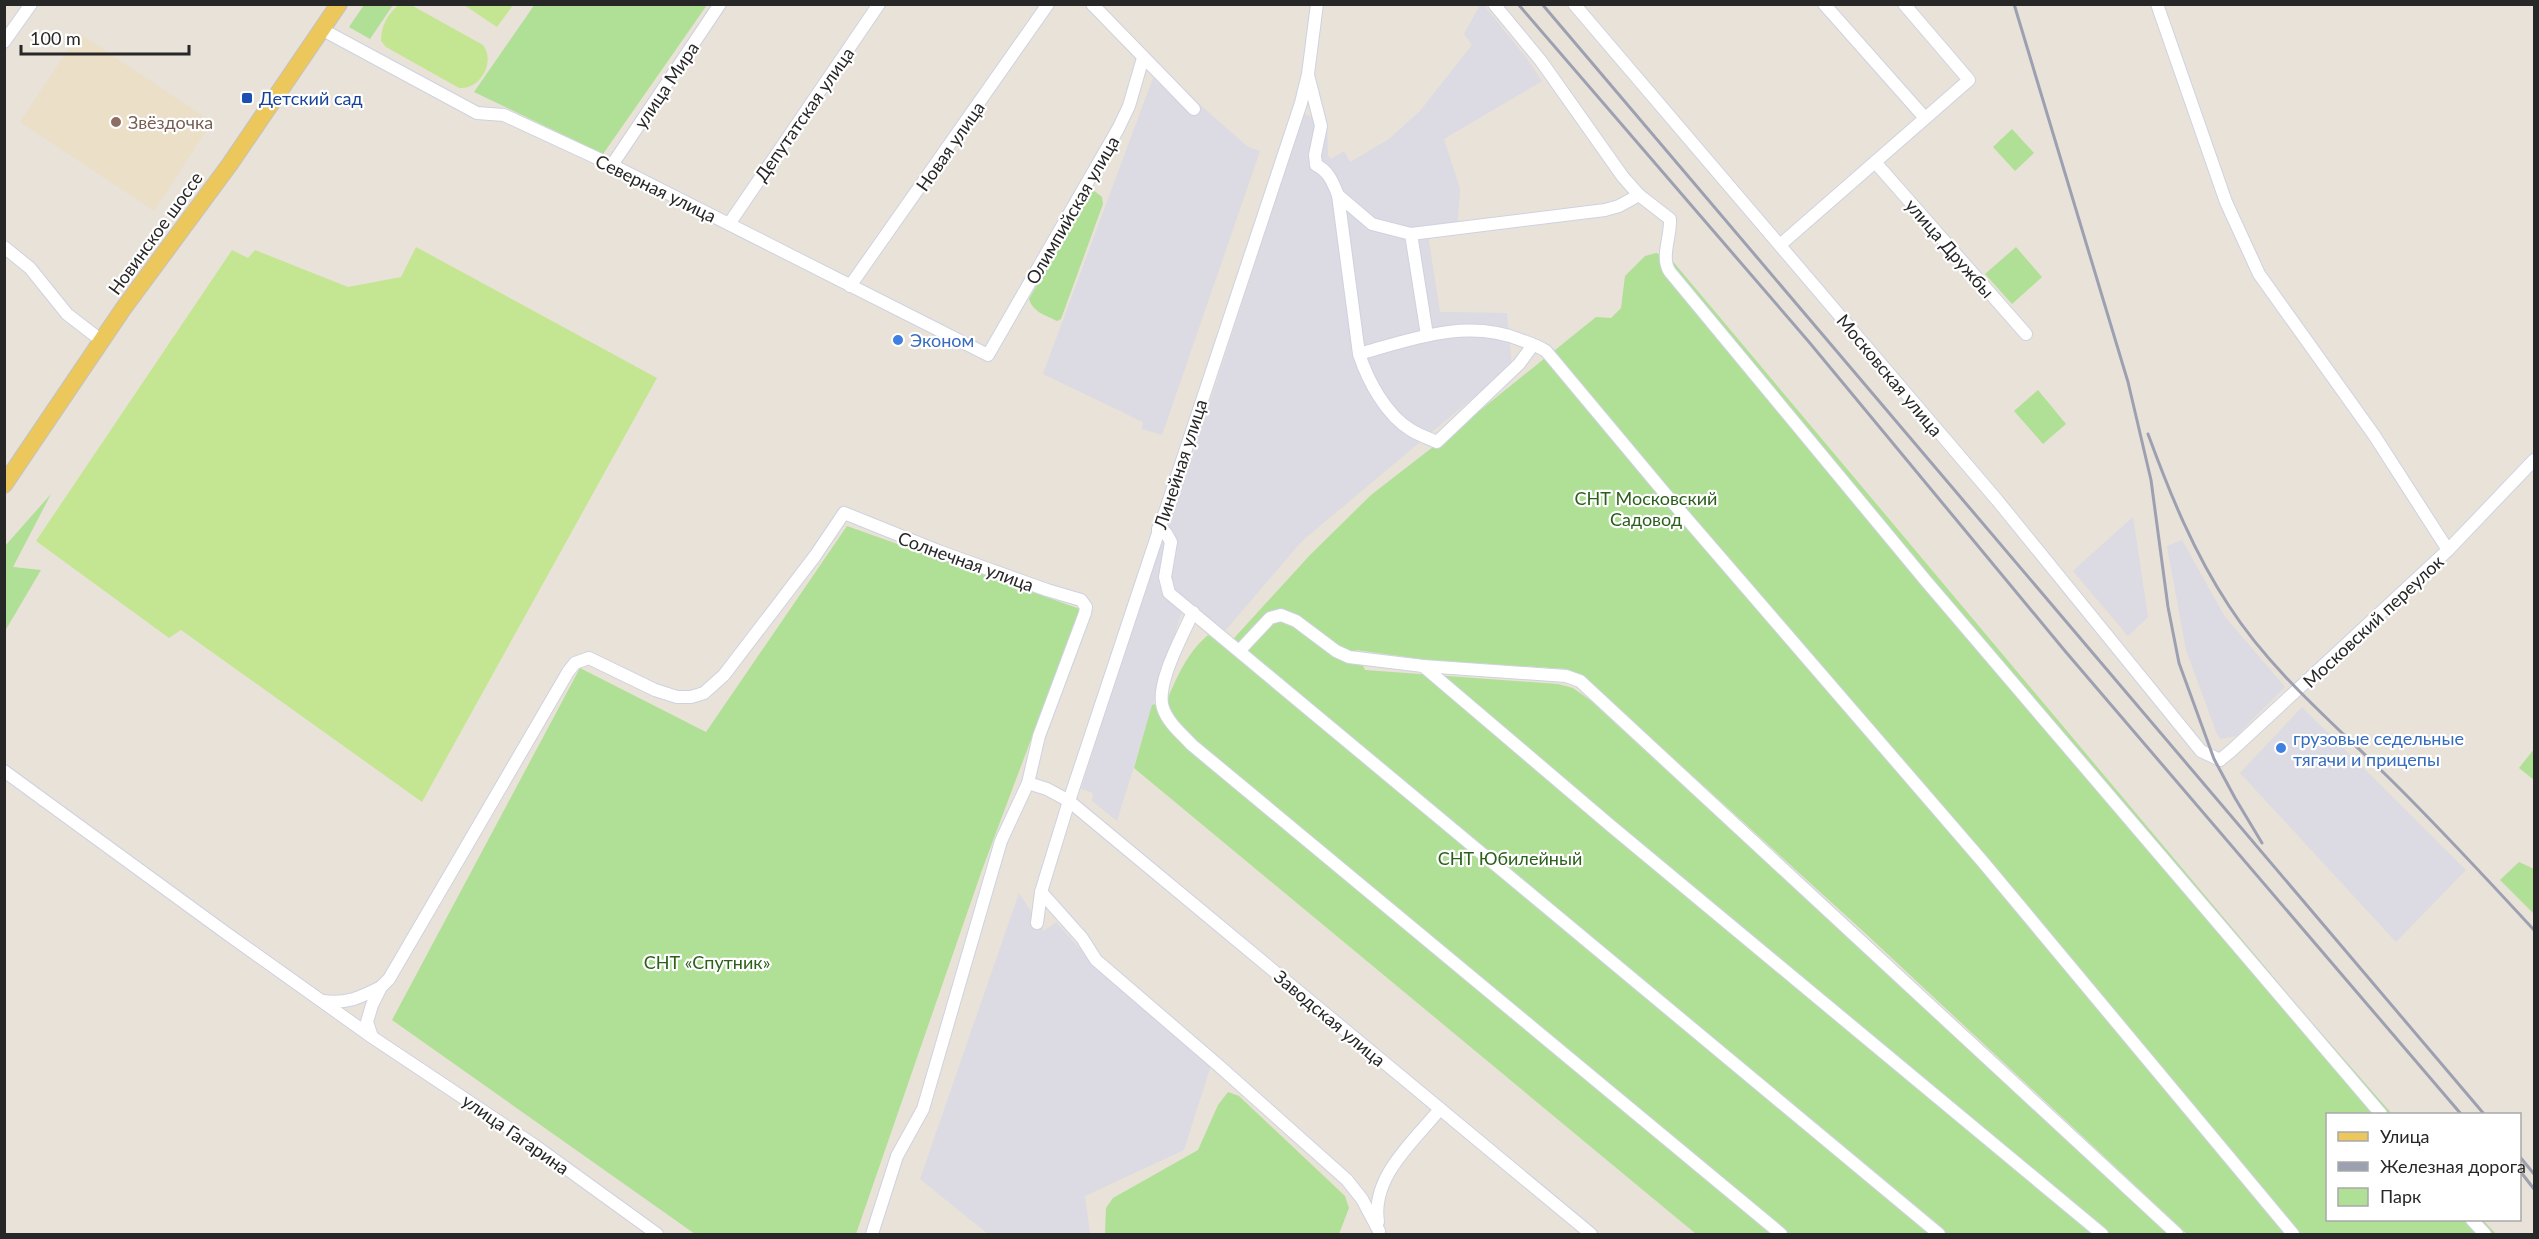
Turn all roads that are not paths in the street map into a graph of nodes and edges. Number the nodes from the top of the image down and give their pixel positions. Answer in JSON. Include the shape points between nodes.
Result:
{"nodes":[{"id":1,"x":31,"y":4,"type":"edge"},
{"id":2,"x":339,"y":4,"type":"edge"},
{"id":3,"x":720,"y":4,"type":"edge"},
{"id":4,"x":879,"y":4,"type":"edge"},
{"id":5,"x":1048,"y":4,"type":"edge"},
{"id":6,"x":1092,"y":4,"type":"edge"},
{"id":7,"x":1317,"y":4,"type":"edge"},
{"id":8,"x":1494,"y":4,"type":"edge"},
{"id":9,"x":1574,"y":4,"type":"edge"},
{"id":10,"x":1824,"y":4,"type":"edge"},
{"id":11,"x":1904,"y":4,"type":"edge"},
{"id":12,"x":2157,"y":4,"type":"edge"},
{"id":13,"x":322,"y":30,"type":"junction"},
{"id":14,"x":4,"y":42,"type":"edge"},
{"id":15,"x":1143,"y":58,"type":"junction"},
{"id":16,"x":1308,"y":74,"type":"junction"},
{"id":17,"x":1194,"y":109,"type":"dead end"},
{"id":18,"x":1925,"y":118,"type":"junction"},
{"id":19,"x":1875,"y":162,"type":"junction"},
{"id":20,"x":612,"y":165,"type":"junction"},
{"id":21,"x":1338,"y":195,"type":"junction"},
{"id":22,"x":1639,"y":195,"type":"junction"},
{"id":23,"x":729,"y":224,"type":"junction"},
{"id":24,"x":1411,"y":234,"type":"junction"},
{"id":25,"x":1780,"y":245,"type":"junction"},
{"id":26,"x":4,"y":247,"type":"edge"},
{"id":27,"x":850,"y":286,"type":"junction"},
{"id":28,"x":2025,"y":334,"type":"dead end"},
{"id":29,"x":1427,"y":335,"type":"junction"},
{"id":30,"x":102,"y":340,"type":"junction"},
{"id":31,"x":1533,"y":345,"type":"junction"},
{"id":32,"x":1359,"y":354,"type":"junction"},
{"id":33,"x":988,"y":355,"type":"joint"},
{"id":34,"x":2535,"y":460,"type":"edge"},
{"id":35,"x":4,"y":485,"type":"edge"},
{"id":36,"x":1158,"y":529,"type":"junction"},
{"id":37,"x":2448,"y":550,"type":"junction"},
{"id":38,"x":1193,"y":612,"type":"junction"},
{"id":39,"x":1240,"y":650,"type":"junction"},
{"id":40,"x":1423,"y":666,"type":"junction"},
{"id":41,"x":2200,"y":751,"type":"joint"},
{"id":42,"x":4,"y":771,"type":"edge"},
{"id":43,"x":1028,"y":783,"type":"junction"},
{"id":44,"x":1069,"y":801,"type":"junction"},
{"id":45,"x":1041,"y":892,"type":"junction"},
{"id":46,"x":1037,"y":923,"type":"dead end"},
{"id":47,"x":381,"y":987,"type":"junction"},
{"id":48,"x":322,"y":1001,"type":"junction"},
{"id":49,"x":372,"y":1037,"type":"junction"},
{"id":50,"x":1440,"y":1110,"type":"junction"},
{"id":51,"x":2380,"y":1113,"type":"edge"},
{"id":52,"x":2473,"y":1221,"type":"edge"},
{"id":53,"x":1380,"y":1233,"type":"edge"},
{"id":54,"x":657,"y":1234,"type":"edge"},
{"id":55,"x":872,"y":1234,"type":"edge"},
{"id":56,"x":1591,"y":1234,"type":"edge"},
{"id":57,"x":1781,"y":1234,"type":"edge"},
{"id":58,"x":1939,"y":1234,"type":"edge"},
{"id":59,"x":2102,"y":1234,"type":"edge"},
{"id":60,"x":2177,"y":1234,"type":"edge"},
{"id":61,"x":2293,"y":1234,"type":"edge"},
{"id":62,"x":2485,"y":1234,"type":"edge"}],
"edges":[{"from":1,"to":14,"type":"street"},
{"from":2,"to":13,"type":"main road","name":"Новинское шоссе"},
{"from":3,"to":20,"type":"street","name":"улица Мира"},
{"from":4,"to":23,"type":"street","name":"Депутатская улица"},
{"from":5,"to":27,"type":"street","name":"Новая улица"},
{"from":6,"to":15,"type":"street"},
{"from":7,"to":16,"type":"street","name":"Линейная улица"},
{"from":8,"to":22,"type":"street"},
{"from":9,"to":25,"type":"street","name":"Московская улица"},
{"from":10,"to":18,"type":"street"},
{"from":11,"to":18,"type":"street","via":[[1969,80]]},
{"from":12,"to":37,"type":"street","via":[[2226,202],[2259,274],[2374,435]]},
{"from":13,"to":20,"type":"street","name":"Северная улица","via":[[477,113],[504,115]]},
{"from":13,"to":30,"type":"main road","name":"Новинское шоссе"},
{"from":15,"to":17,"type":"street"},
{"from":15,"to":33,"type":"street","name":"Олимпийская улица","via":[[1118,129]]},
{"from":16,"to":21,"type":"street","via":[[1322,126],[1316,165],[1331,178]]},
{"from":16,"to":36,"type":"street","name":"Линейная улица"},
{"from":18,"to":19,"type":"street"},
{"from":19,"to":25,"type":"street"},
{"from":19,"to":28,"type":"street","name":"улица Дружбы"},
{"from":20,"to":23,"type":"street","name":"Северная улица"},
{"from":21,"to":24,"type":"street","via":[[1372,224]]},
{"from":21,"to":32,"type":"street"},
{"from":22,"to":24,"type":"street","via":[[1605,210]]},
{"from":22,"to":51,"type":"street","via":[[1670,219],[1665,259],[1670,272],[1911,563]]},
{"from":23,"to":27,"type":"street","name":"Северная улица"},
{"from":24,"to":29,"type":"street"},
{"from":25,"to":41,"type":"street","name":"Московская улица","via":[[1997,500]]},
{"from":26,"to":30,"type":"street","via":[[30,268],[67,314]]},
{"from":27,"to":33,"type":"street","name":"Северная улица"},
{"from":29,"to":31,"type":"street","via":[[1448,330],[1504,333]]},
{"from":29,"to":32,"type":"street"},
{"from":30,"to":35,"type":"main road","name":"Новинское шоссе"},
{"from":31,"to":32,"type":"street","via":[[1519,364],[1437,442],[1399,421],[1365,373]]},
{"from":31,"to":61,"type":"street","via":[[1546,351],[1979,857]]},
{"from":34,"to":37,"type":"street","name":"Московский переулок"},
{"from":36,"to":38,"type":"street","via":[[1171,542],[1167,588]]},
{"from":36,"to":44,"type":"street","name":"Линейная улица"},
{"from":37,"to":41,"type":"street","name":"Московский переулок","via":[[2220,760]]},
{"from":38,"to":39,"type":"street"},
{"from":38,"to":57,"type":"street","via":[[1162,691],[1163,709],[1192,745]]},
{"from":39,"to":40,"type":"street","via":[[1270,618],[1281,615],[1296,621],[1343,655]]},
{"from":39,"to":58,"type":"street"},
{"from":40,"to":59,"type":"street"},
{"from":40,"to":60,"type":"street","via":[[1566,675],[1580,681]]},
{"from":42,"to":48,"type":"street","name":"улица Гагарина"},
{"from":43,"to":44,"type":"street","name":"Заводская улица"},
{"from":43,"to":47,"type":"street","name":"Солнечная улица","via":[[1039,736],[1086,607],[1080,600],[843,513],[724,675],[704,693],[677,697],[590,658],[576,663]]},
{"from":43,"to":55,"type":"street","via":[[1002,841],[923,1109],[897,1156]]},
{"from":44,"to":45,"type":"street","name":"Линейная улица"},
{"from":44,"to":50,"type":"street","name":"Заводская улица"},
{"from":45,"to":46,"type":"street","name":"Линейная улица"},
{"from":45,"to":53,"type":"street","via":[[1096,960],[1347,1180]]},
{"from":47,"to":48,"type":"street","via":[[342,1004]]},
{"from":47,"to":49,"type":"street","via":[[367,1022]]},
{"from":48,"to":49,"type":"street","name":"улица Гагарина"},
{"from":49,"to":54,"type":"street","name":"улица Гагарина","via":[[534,1145]]},
{"from":50,"to":53,"type":"street","via":[[1386,1177],[1376,1206]]},
{"from":50,"to":56,"type":"street","name":"Заводская улица"},
{"from":52,"to":62,"type":"street"}]}
